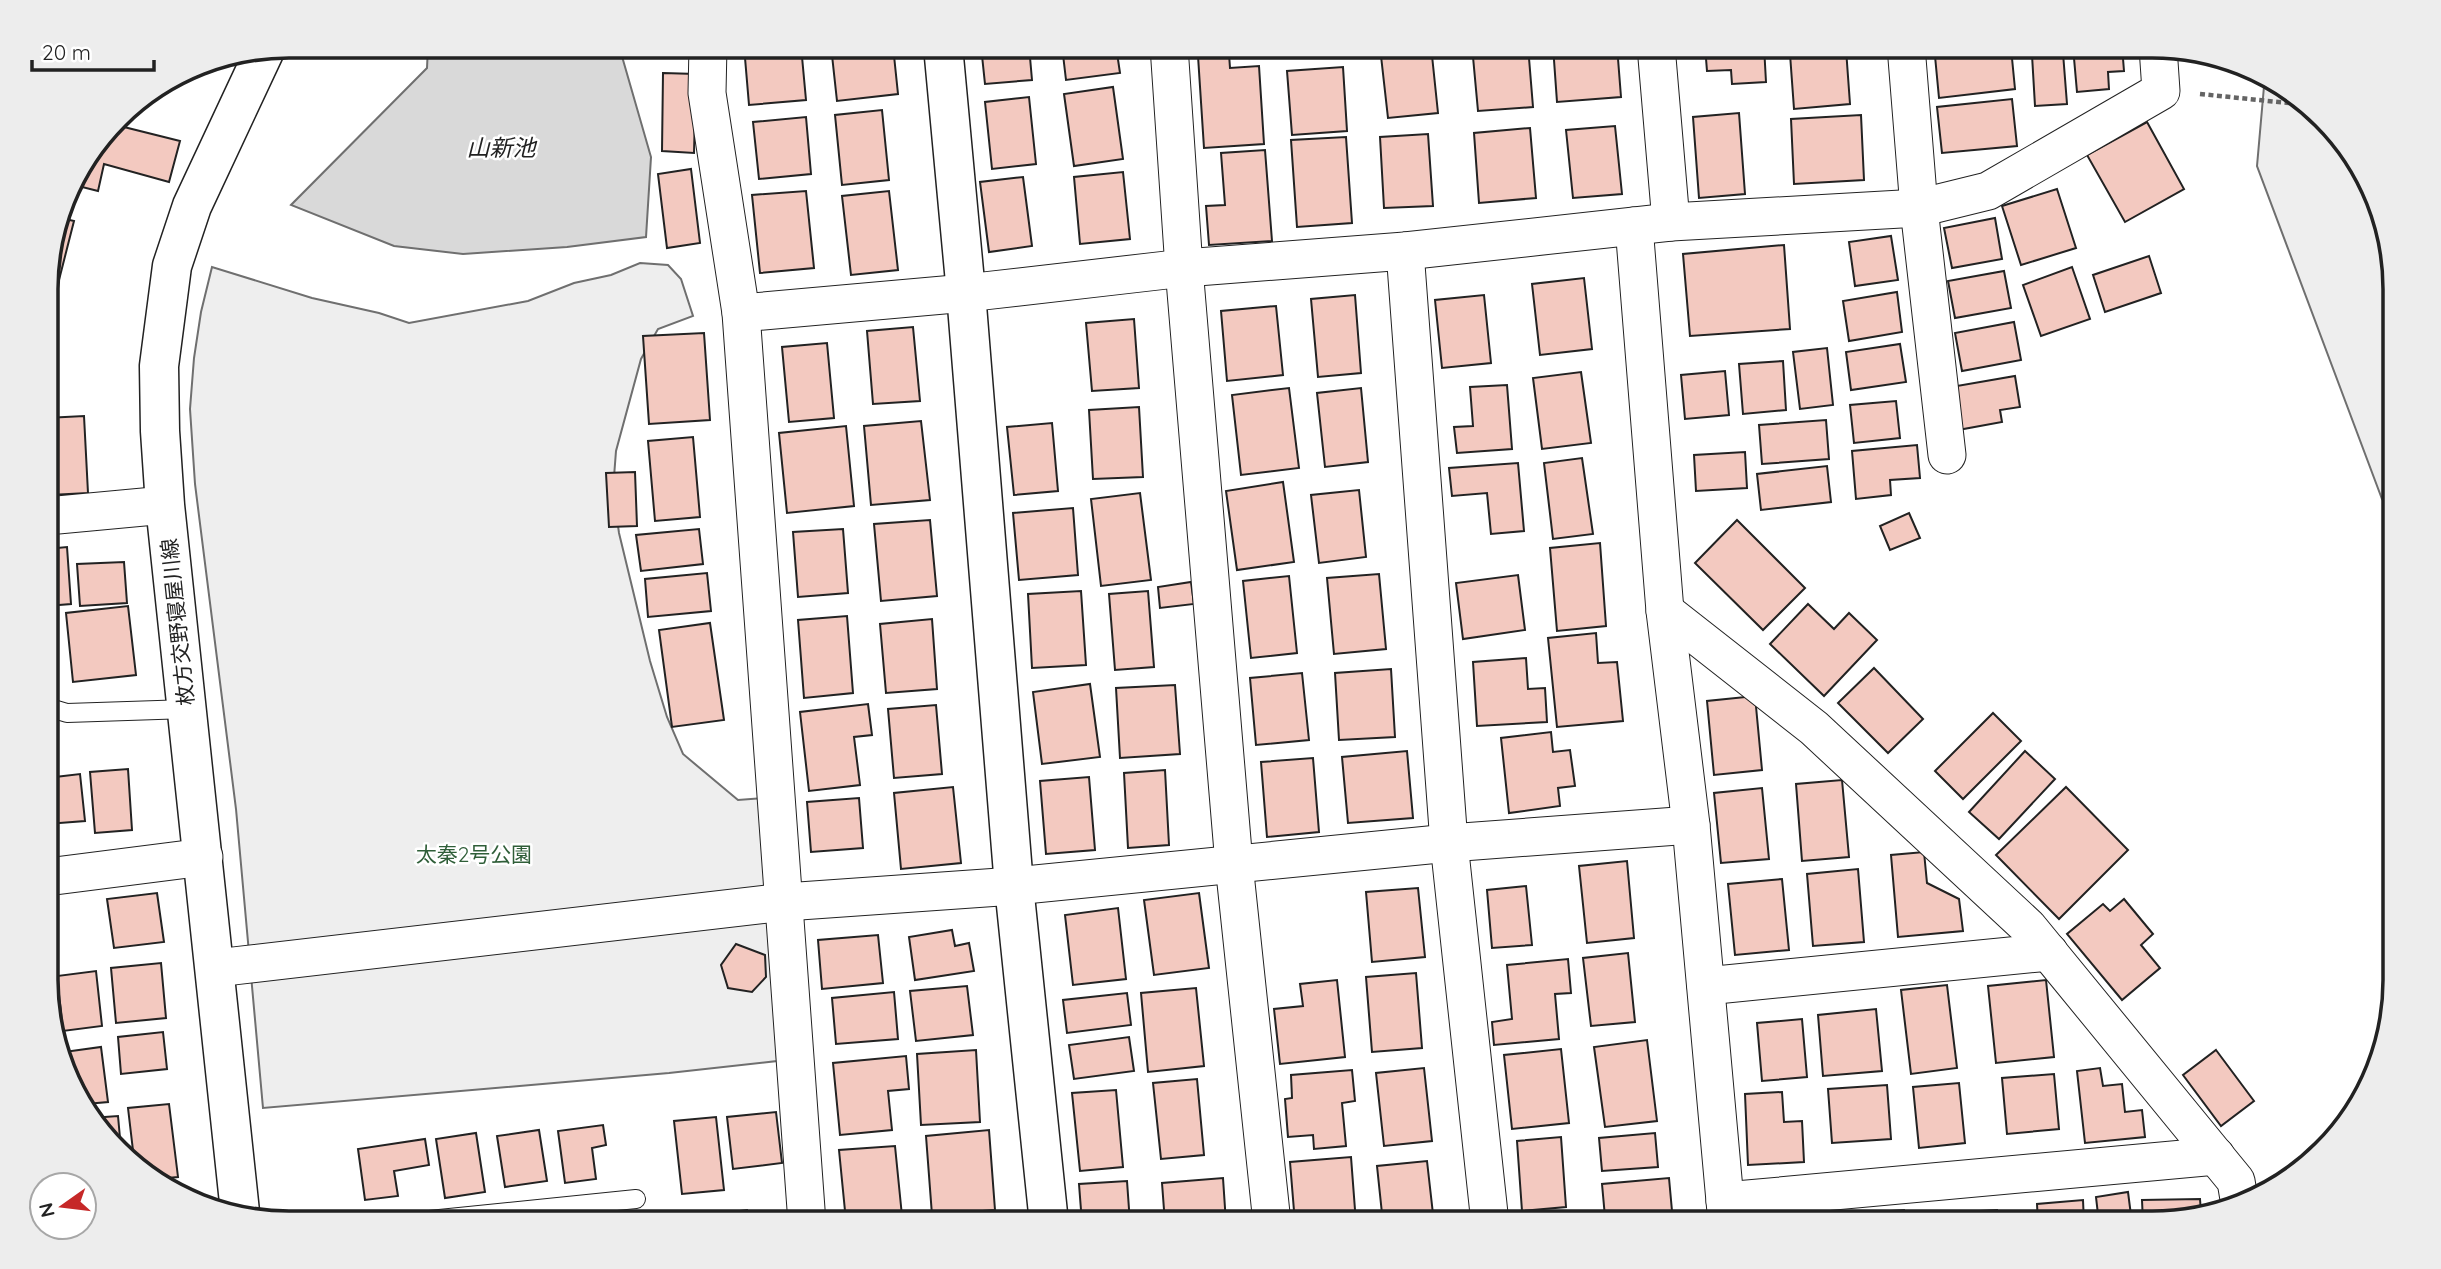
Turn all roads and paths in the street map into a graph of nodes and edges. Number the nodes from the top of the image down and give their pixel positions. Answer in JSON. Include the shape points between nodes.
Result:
{"nodes":[{"id":1,"x":708,"y":58,"type":"edge"},
{"id":2,"x":944,"y":58,"type":"edge"},
{"id":3,"x":1170,"y":58,"type":"edge"},
{"id":4,"x":1657,"y":58,"type":"edge"},
{"id":5,"x":1907,"y":58,"type":"edge"},
{"id":6,"x":2159,"y":58,"type":"edge"},
{"id":7,"x":260,"y":60,"type":"edge"},
{"id":8,"x":2161,"y":91,"type":"junction"},
{"id":9,"x":2290,"y":103,"type":"edge"},
{"id":10,"x":1919,"y":208,"type":"junction"},
{"id":11,"x":1671,"y":222,"type":"junction"},
{"id":12,"x":1634,"y":226,"type":"junction"},
{"id":13,"x":1405,"y":251,"type":"junction"},
{"id":14,"x":1184,"y":268,"type":"junction"},
{"id":15,"x":966,"y":293,"type":"junction"},
{"id":16,"x":741,"y":313,"type":"junction"},
{"id":17,"x":1947,"y":455,"type":"dead end"},
{"id":18,"x":165,"y":505,"type":"junction"},
{"id":19,"x":58,"y":515,"type":"edge"},
{"id":20,"x":1665,"y":611,"type":"junction"},
{"id":21,"x":188,"y":709,"type":"junction"},
{"id":22,"x":58,"y":710,"type":"edge"},
{"id":23,"x":1691,"y":825,"type":"junction"},
{"id":24,"x":1449,"y":843,"type":"junction"},
{"id":25,"x":204,"y":857,"type":"junction"},
{"id":26,"x":1234,"y":864,"type":"junction"},
{"id":27,"x":58,"y":876,"type":"edge"},
{"id":28,"x":1014,"y":886,"type":"junction"},
{"id":29,"x":785,"y":902,"type":"junction"},
{"id":30,"x":2049,"y":952,"type":"junction"},
{"id":31,"x":216,"y":968,"type":"junction"},
{"id":32,"x":1706,"y":986,"type":"junction"},
{"id":33,"x":2216,"y":1156,"type":"junction"},
{"id":34,"x":2238,"y":1194,"type":"edge"},
{"id":35,"x":636,"y":1199,"type":"dead end"},
{"id":36,"x":589,"y":1204,"type":"junction"},
{"id":37,"x":239,"y":1205,"type":"edge"},
{"id":38,"x":519,"y":1211,"type":"edge"},
{"id":39,"x":589,"y":1211,"type":"edge"},
{"id":40,"x":806,"y":1211,"type":"edge"},
{"id":41,"x":1048,"y":1211,"type":"edge"},
{"id":42,"x":1271,"y":1211,"type":"edge"},
{"id":43,"x":1489,"y":1211,"type":"edge"},
{"id":44,"x":1726,"y":1211,"type":"edge"},
{"id":45,"x":1735,"y":1211,"type":"edge"}],
"edges":[{"from":1,"to":16,"type":"street","via":[[707,93]]},
{"from":2,"to":15,"type":"main road"},
{"from":3,"to":14,"type":"street"},
{"from":4,"to":11,"type":"street"},
{"from":5,"to":10,"type":"street"},
{"from":6,"to":8,"type":"street"},
{"from":7,"to":18,"type":"main road","name":"枚方交野寝屋川線","via":[[192,206],[172,266],[159,366]]},
{"from":8,"to":9,"type":"path"},
{"from":8,"to":10,"type":"street","via":[[1988,191]]},
{"from":10,"to":11,"type":"street"},
{"from":10,"to":17,"type":"street"},
{"from":11,"to":12,"type":"street"},
{"from":12,"to":13,"type":"street"},
{"from":12,"to":20,"type":"street"},
{"from":13,"to":14,"type":"street"},
{"from":13,"to":24,"type":"street"},
{"from":14,"to":15,"type":"street"},
{"from":14,"to":26,"type":"street"},
{"from":15,"to":16,"type":"street"},
{"from":15,"to":28,"type":"main road"},
{"from":16,"to":29,"type":"street"},
{"from":18,"to":19,"type":"street"},
{"from":18,"to":21,"type":"main road","name":"枚方交野寝屋川線"},
{"from":20,"to":23,"type":"street"},
{"from":20,"to":30,"type":"street","via":[[1814,728],[2028,927]]},
{"from":21,"to":22,"type":"lane"},
{"from":21,"to":25,"type":"main road","name":"枚方交野寝屋川線"},
{"from":23,"to":24,"type":"street"},
{"from":23,"to":32,"type":"street"},
{"from":24,"to":26,"type":"street"},
{"from":24,"to":43,"type":"street"},
{"from":25,"to":27,"type":"street"},
{"from":25,"to":31,"type":"main road","name":"枚方交野寝屋川線"},
{"from":26,"to":28,"type":"street"},
{"from":26,"to":42,"type":"street"},
{"from":28,"to":29,"type":"street"},
{"from":28,"to":41,"type":"main road"},
{"from":29,"to":31,"type":"street"},
{"from":29,"to":40,"type":"street"},
{"from":30,"to":32,"type":"street"},
{"from":30,"to":33,"type":"street"},
{"from":31,"to":37,"type":"main road","name":"枚方交野寝屋川線"},
{"from":32,"to":44,"type":"street"},
{"from":33,"to":34,"type":"street","via":[[2236,1181]]},
{"from":33,"to":45,"type":"street"},
{"from":35,"to":36,"type":"lane"},
{"from":36,"to":38,"type":"lane"},
{"from":36,"to":39,"type":"lane"}]}
